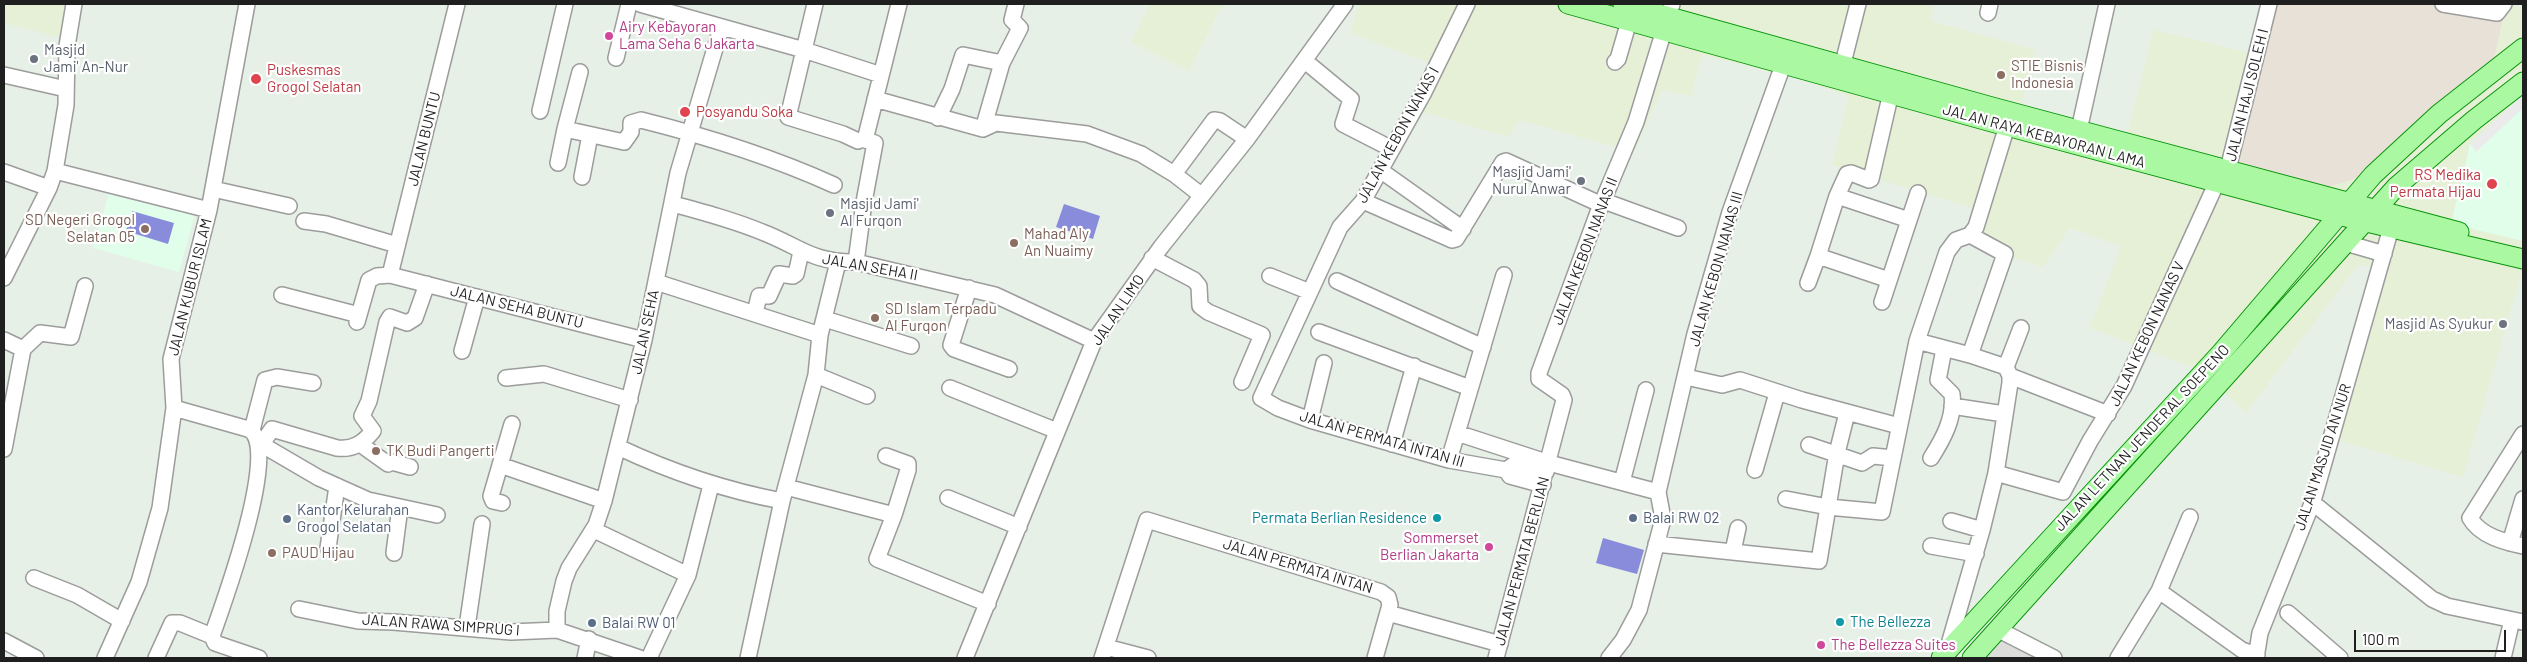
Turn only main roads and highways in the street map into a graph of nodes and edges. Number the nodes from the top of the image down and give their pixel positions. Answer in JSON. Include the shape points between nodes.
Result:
{"nodes":[{"id":1,"x":1568,"y":4,"type":"edge"},
{"id":2,"x":1626,"y":12,"type":"edge"},
{"id":3,"x":1668,"y":17,"type":"edge"},
{"id":4,"x":2523,"y":48,"type":"edge"},
{"id":5,"x":2523,"y":82,"type":"edge"},
{"id":6,"x":1892,"y":87,"type":"junction"},
{"id":7,"x":2079,"y":138,"type":"junction"},
{"id":8,"x":2396,"y":187,"type":"junction"},
{"id":9,"x":2287,"y":193,"type":"junction"},
{"id":10,"x":2305,"y":206,"type":"junction"},
{"id":11,"x":2346,"y":208,"type":"junction"},
{"id":12,"x":2370,"y":216,"type":"junction"},
{"id":13,"x":2414,"y":220,"type":"junction"},
{"id":14,"x":2316,"y":244,"type":"junction"},
{"id":15,"x":2523,"y":248,"type":"edge"},
{"id":16,"x":2523,"y":259,"type":"edge"},
{"id":17,"x":2122,"y":461,"type":"junction"},
{"id":18,"x":2136,"y":477,"type":"junction"},
{"id":19,"x":1944,"y":655,"type":"edge"},
{"id":20,"x":1972,"y":658,"type":"edge"}],
"edges":[{"from":1,"to":2,"type":"main road","name":"JALAN RAYA KEBAYORAN LAMA"},
{"from":2,"to":3,"type":"main road","name":"JALAN RAYA KEBAYORAN LAMA"},
{"from":3,"to":6,"type":"main road","name":"JALAN RAYA KEBAYORAN LAMA","via":[[1694,31]]},
{"from":4,"to":11,"type":"main road","name":"JALAN LETNAN JENDERAL SOEPENO","via":[[2439,114],[2373,175]]},
{"from":5,"to":8,"type":"main road","name":"JALAN LETNAN JENDERAL SOEPENO"},
{"from":6,"to":7,"type":"main road","name":"JALAN RAYA KEBAYORAN LAMA"},
{"from":6,"to":7,"type":"main road","name":"JALAN RAYA KEBAYORAN LAMA","via":[[2008,126]]},
{"from":7,"to":9,"type":"main road","name":"JALAN RAYA KEBAYORAN LAMA"},
{"from":8,"to":12,"type":"main road","name":"JALAN LETNAN JENDERAL SOEPENO"},
{"from":8,"to":13,"type":"main road"},
{"from":9,"to":10,"type":"main road","name":"JALAN RAYA KEBAYORAN LAMA"},
{"from":9,"to":11,"type":"main road","name":"JALAN RAYA KEBAYORAN LAMA"},
{"from":10,"to":11,"type":"main road","name":"JALAN RAYA KEBAYORAN LAMA"},
{"from":10,"to":14,"type":"main road","via":[[2317,231]]},
{"from":11,"to":12,"type":"main road","name":"JALAN RAYA KEBAYORAN LAMA"},
{"from":11,"to":14,"type":"main road","name":"JALAN LETNAN JENDERAL SOEPENO"},
{"from":12,"to":13,"type":"main road","name":"JALAN RAYA KEBAYORAN LAMA"},
{"from":12,"to":16,"type":"main road","name":"JALAN RAYA KEBAYORAN LAMA","via":[[2391,228]]},
{"from":12,"to":18,"type":"main road","name":"JALAN LETNAN JENDERAL SOEPENO"},
{"from":13,"to":15,"type":"main road","name":"JALAN RAYA KEBAYORAN LAMA"},
{"from":14,"to":17,"type":"main road","name":"JALAN LETNAN JENDERAL SOEPENO"},
{"from":17,"to":18,"type":"main road","via":[[2133,464]]},
{"from":17,"to":19,"type":"main road","name":"JALAN LETNAN JENDERAL SOEPENO"},
{"from":18,"to":20,"type":"main road","name":"JALAN LETNAN JENDERAL SOEPENO"}]}
